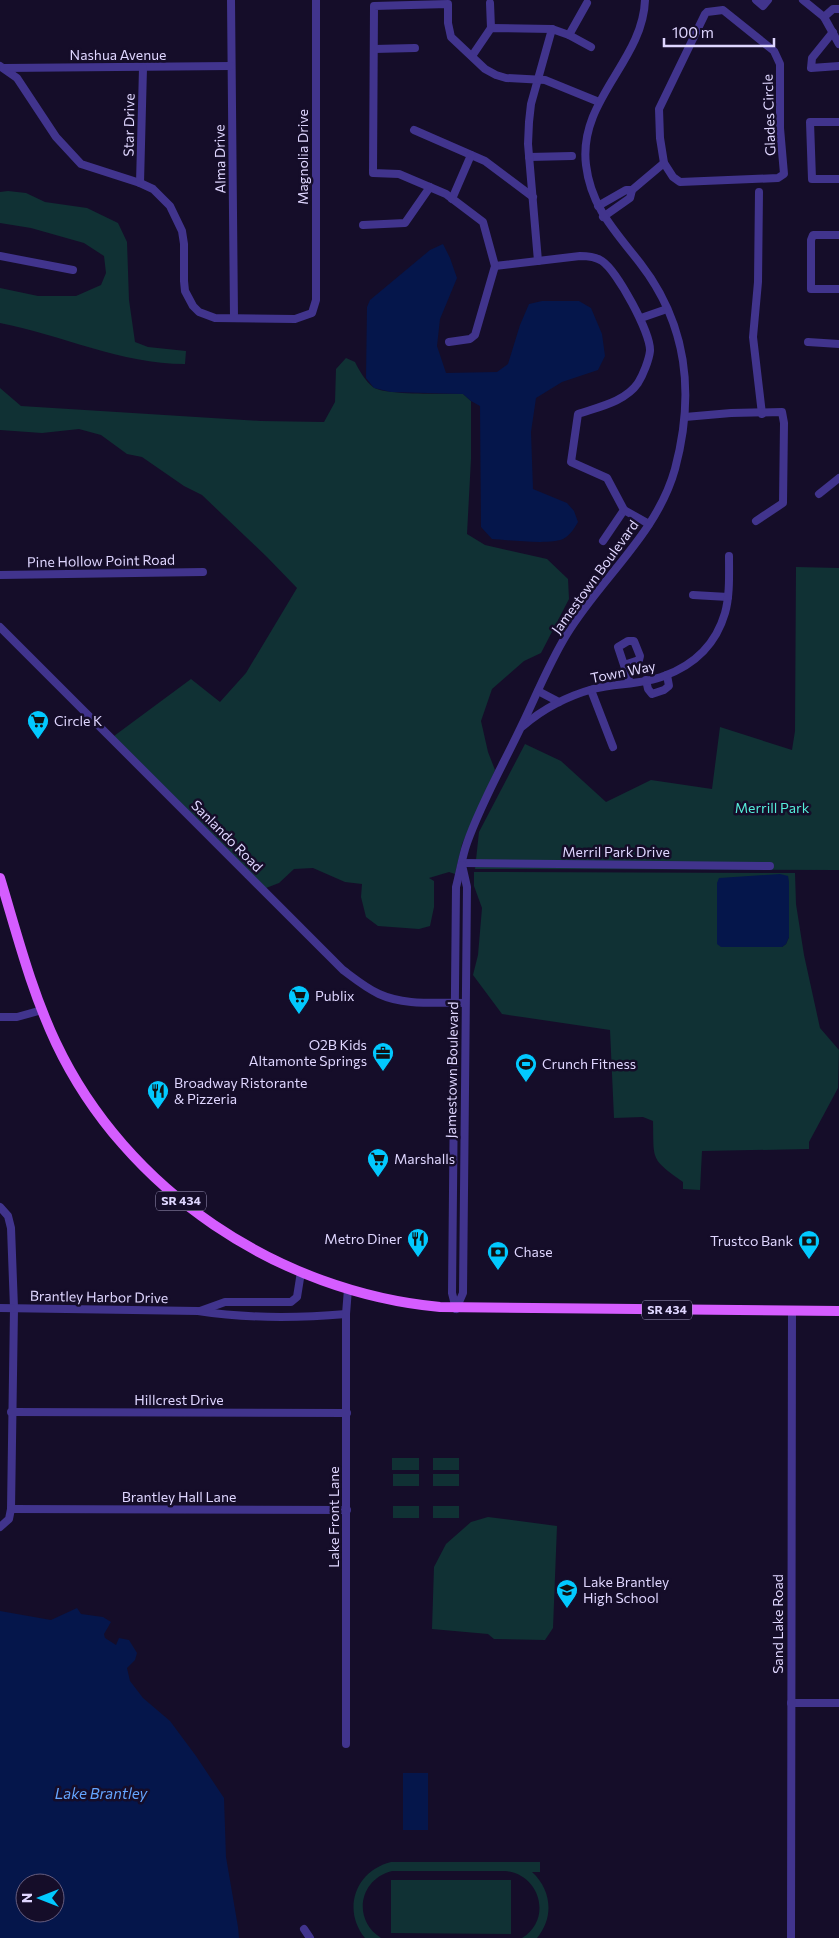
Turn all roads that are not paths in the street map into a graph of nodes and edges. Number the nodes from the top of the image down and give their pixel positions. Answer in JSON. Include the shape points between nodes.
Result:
{"nodes":[{"id":1,"x":231,"y":0,"type":"edge"},
{"id":2,"x":316,"y":0,"type":"edge"},
{"id":3,"x":645,"y":0,"type":"edge"},
{"id":4,"x":756,"y":0,"type":"edge"},
{"id":5,"x":768,"y":0,"type":"edge"},
{"id":6,"x":803,"y":0,"type":"edge"},
{"id":7,"x":490,"y":3,"type":"dead end"},
{"id":8,"x":587,"y":3,"type":"dead end"},
{"id":9,"x":839,"y":9,"type":"edge"},
{"id":10,"x":824,"y":17,"type":"junction"},
{"id":11,"x":491,"y":28,"type":"junction"},
{"id":12,"x":552,"y":29,"type":"junction"},
{"id":13,"x":833,"y":32,"type":"junction"},
{"id":14,"x":569,"y":34,"type":"junction"},
{"id":15,"x":839,"y":44,"type":"edge"},
{"id":16,"x":591,"y":47,"type":"dead end"},
{"id":17,"x":415,"y":48,"type":"dead end"},
{"id":18,"x":374,"y":49,"type":"junction"},
{"id":19,"x":472,"y":56,"type":"junction"},
{"id":20,"x":231,"y":66,"type":"junction"},
{"id":21,"x":839,"y":66,"type":"edge"},
{"id":22,"x":2,"y":67,"type":"edge"},
{"id":23,"x":143,"y":68,"type":"junction"},
{"id":24,"x":538,"y":79,"type":"junction"},
{"id":25,"x":598,"y":102,"type":"junction"},
{"id":26,"x":839,"y":122,"type":"edge"},
{"id":27,"x":414,"y":130,"type":"dead end"},
{"id":28,"x":472,"y":155,"type":"junction"},
{"id":29,"x":572,"y":156,"type":"dead end"},
{"id":30,"x":529,"y":157,"type":"junction"},
{"id":31,"x":664,"y":162,"type":"junction"},
{"id":32,"x":839,"y":179,"type":"edge"},
{"id":33,"x":140,"y":183,"type":"junction"},
{"id":34,"x":430,"y":187,"type":"junction"},
{"id":35,"x":632,"y":190,"type":"junction"},
{"id":36,"x":759,"y":192,"type":"dead end"},
{"id":37,"x":533,"y":197,"type":"junction"},
{"id":38,"x":452,"y":199,"type":"junction"},
{"id":39,"x":598,"y":206,"type":"junction"},
{"id":40,"x":603,"y":216,"type":"junction"},
{"id":41,"x":363,"y":225,"type":"dead end"},
{"id":42,"x":839,"y":235,"type":"edge"},
{"id":43,"x":0,"y":256,"type":"edge"},
{"id":44,"x":538,"y":261,"type":"junction"},
{"id":45,"x":495,"y":266,"type":"junction"},
{"id":46,"x":73,"y":270,"type":"dead end"},
{"id":47,"x":839,"y":289,"type":"edge"},
{"id":48,"x":667,"y":309,"type":"junction"},
{"id":49,"x":234,"y":318,"type":"junction"},
{"id":50,"x":641,"y":318,"type":"junction"},
{"id":51,"x":449,"y":342,"type":"dead end"},
{"id":52,"x":808,"y":342,"type":"dead end"},
{"id":53,"x":839,"y":344,"type":"edge"},
{"id":54,"x":762,"y":414,"type":"junction"},
{"id":55,"x":685,"y":417,"type":"junction"},
{"id":56,"x":839,"y":478,"type":"edge"},
{"id":57,"x":819,"y":494,"type":"dead end"},
{"id":58,"x":624,"y":510,"type":"junction"},
{"id":59,"x":756,"y":521,"type":"dead end"},
{"id":60,"x":649,"y":524,"type":"junction"},
{"id":61,"x":603,"y":542,"type":"dead end"},
{"id":62,"x":729,"y":556,"type":"dead end"},
{"id":63,"x":203,"y":572,"type":"dead end"},
{"id":64,"x":0,"y":575,"type":"edge"},
{"id":65,"x":693,"y":595,"type":"dead end"},
{"id":66,"x":728,"y":597,"type":"junction"},
{"id":67,"x":0,"y":627,"type":"edge"},
{"id":68,"x":624,"y":665,"type":"junction"},
{"id":69,"x":667,"y":674,"type":"junction"},
{"id":70,"x":646,"y":680,"type":"junction"},
{"id":71,"x":630,"y":683,"type":"junction"},
{"id":72,"x":592,"y":690,"type":"junction"},
{"id":73,"x":538,"y":691,"type":"junction"},
{"id":74,"x":559,"y":702,"type":"junction"},
{"id":75,"x":520,"y":729,"type":"junction"},
{"id":76,"x":613,"y":747,"type":"dead end"},
{"id":77,"x":462,"y":864,"type":"junction"},
{"id":78,"x":770,"y":866,"type":"dead end"},
{"id":79,"x":0,"y":878,"type":"edge"},
{"id":80,"x":455,"y":1003,"type":"junction"},
{"id":81,"x":465,"y":1003,"type":"junction"},
{"id":82,"x":42,"y":1010,"type":"junction"},
{"id":83,"x":0,"y":1017,"type":"edge"},
{"id":84,"x":0,"y":1207,"type":"edge"},
{"id":85,"x":301,"y":1272,"type":"junction"},
{"id":86,"x":348,"y":1289,"type":"junction"},
{"id":87,"x":0,"y":1308,"type":"edge"},
{"id":88,"x":14,"y":1308,"type":"junction"},
{"id":89,"x":456,"y":1309,"type":"junction"},
{"id":90,"x":792,"y":1310,"type":"junction"},
{"id":91,"x":839,"y":1310,"type":"edge"},
{"id":92,"x":198,"y":1311,"type":"junction"},
{"id":93,"x":346,"y":1314,"type":"junction"},
{"id":94,"x":11,"y":1412,"type":"junction"},
{"id":95,"x":347,"y":1413,"type":"junction"},
{"id":96,"x":11,"y":1509,"type":"junction"},
{"id":97,"x":347,"y":1510,"type":"junction"},
{"id":98,"x":0,"y":1527,"type":"edge"},
{"id":99,"x":791,"y":1703,"type":"junction"},
{"id":100,"x":839,"y":1703,"type":"edge"},
{"id":101,"x":346,"y":1744,"type":"dead end"},
{"id":102,"x":304,"y":1929,"type":"dead end"},
{"id":103,"x":310,"y":1938,"type":"edge"},
{"id":104,"x":791,"y":1938,"type":"edge"}],
"edges":[{"from":1,"to":20,"type":"street","name":"Alma Drive"},
{"from":2,"to":49,"type":"street","name":"Magnolia Drive","via":[[316,300],[312,313],[295,319]]},
{"from":3,"to":25,"type":"street","name":"Jamestown Boulevard","via":[[635,43]]},
{"from":4,"to":5,"type":"street","via":[[763,6]]},
{"from":6,"to":10,"type":"street"},
{"from":7,"to":11,"type":"street"},
{"from":8,"to":14,"type":"street"},
{"from":9,"to":10,"type":"street","via":[[833,9]]},
{"from":10,"to":13,"type":"street"},
{"from":11,"to":12,"type":"street"},
{"from":11,"to":19,"type":"street"},
{"from":12,"to":14,"type":"street"},
{"from":12,"to":24,"type":"street"},
{"from":13,"to":15,"type":"street"},
{"from":13,"to":21,"type":"street","via":[[812,58],[811,68]]},
{"from":14,"to":16,"type":"street"},
{"from":17,"to":18,"type":"street"},
{"from":18,"to":19,"type":"street","via":[[374,6],[448,4],[452,37]]},
{"from":18,"to":34,"type":"street","via":[[373,173],[400,174]]},
{"from":19,"to":24,"type":"street","via":[[496,75]]},
{"from":20,"to":23,"type":"street","name":"Nashua Avenue"},
{"from":20,"to":49,"type":"street","name":"Alma Drive"},
{"from":22,"to":23,"type":"street","name":"Nashua Avenue"},
{"from":22,"to":33,"type":"street","via":[[16,78],[56,137],[81,164]]},
{"from":23,"to":33,"type":"street","name":"Star Drive"},
{"from":24,"to":25,"type":"street"},
{"from":24,"to":30,"type":"street","via":[[529,122]]},
{"from":25,"to":39,"type":"street","name":"Jamestown Boulevard","via":[[587,142],[586,162]]},
{"from":26,"to":32,"type":"street","via":[[810,122],[812,179]]},
{"from":27,"to":28,"type":"street"},
{"from":28,"to":37,"type":"street"},
{"from":28,"to":38,"type":"street"},
{"from":29,"to":30,"type":"street"},
{"from":30,"to":37,"type":"street"},
{"from":31,"to":31,"type":"street","name":"Glades Circle","via":[[680,182],[778,178],[784,174],[780,64],[774,51],[723,10],[705,14],[659,109]]},
{"from":31,"to":35,"type":"street"},
{"from":33,"to":49,"type":"street","via":[[161,196],[177,218],[184,244],[184,286],[192,306],[206,316]]},
{"from":34,"to":38,"type":"street"},
{"from":34,"to":41,"type":"street","via":[[405,223]]},
{"from":35,"to":39,"type":"street","via":[[626,190]]},
{"from":35,"to":40,"type":"street","via":[[630,198]]},
{"from":36,"to":54,"type":"street","via":[[758,282],[753,338]]},
{"from":37,"to":44,"type":"street"},
{"from":38,"to":45,"type":"street","via":[[483,222]]},
{"from":39,"to":40,"type":"street","name":"Jamestown Boulevard"},
{"from":40,"to":48,"type":"street","name":"Jamestown Boulevard","via":[[642,265]]},
{"from":42,"to":47,"type":"street","via":[[813,235],[811,290]]},
{"from":43,"to":46,"type":"street"},
{"from":44,"to":45,"type":"street"},
{"from":44,"to":50,"type":"street","via":[[590,256],[602,261]]},
{"from":45,"to":51,"type":"street","via":[[475,334],[470,339]]},
{"from":48,"to":50,"type":"street"},
{"from":48,"to":55,"type":"street","name":"Jamestown Boulevard","via":[[683,356],[687,386]]},
{"from":50,"to":58,"type":"street","via":[[650,350],[637,384],[619,400],[578,414],[571,462],[607,478]]},
{"from":52,"to":53,"type":"street"},
{"from":54,"to":55,"type":"street"},
{"from":54,"to":59,"type":"street","via":[[782,412],[784,496],[782,503]]},
{"from":55,"to":60,"type":"street","name":"Jamestown Boulevard","via":[[674,472]]},
{"from":56,"to":57,"type":"street"},
{"from":58,"to":60,"type":"street"},
{"from":58,"to":61,"type":"street"},
{"from":60,"to":73,"type":"street","name":"Jamestown Boulevard","via":[[567,634]]},
{"from":62,"to":66,"type":"street","name":"Town Way"},
{"from":63,"to":64,"type":"street","name":"Pine Hollow Point Road"},
{"from":65,"to":66,"type":"street"},
{"from":66,"to":69,"type":"street","name":"Town Way","via":[[718,633],[704,652]]},
{"from":67,"to":80,"type":"street","name":"Sanlando Road","via":[[343,970],[381,995],[402,1001]]},
{"from":68,"to":68,"type":"street","via":[[618,647],[634,641],[640,656],[637,662]]},
{"from":68,"to":71,"type":"street"},
{"from":69,"to":70,"type":"street","name":"Town Way"},
{"from":69,"to":70,"type":"street","via":[[669,686],[652,694]]},
{"from":70,"to":71,"type":"street","name":"Town Way"},
{"from":71,"to":72,"type":"street","name":"Town Way"},
{"from":72,"to":74,"type":"street","name":"Town Way"},
{"from":72,"to":76,"type":"street"},
{"from":73,"to":74,"type":"street"},
{"from":73,"to":75,"type":"street","name":"Jamestown Boulevard"},
{"from":74,"to":75,"type":"street","name":"Town Way"},
{"from":75,"to":77,"type":"street","name":"Jamestown Boulevard","via":[[478,817]]},
{"from":77,"to":78,"type":"street","name":"Merril Park Drive"},
{"from":77,"to":80,"type":"street","name":"Jamestown Boulevard","via":[[456,887]]},
{"from":77,"to":81,"type":"street","name":"Jamestown Boulevard","via":[[468,887]]},
{"from":79,"to":82,"type":"main road","number":"SR 434"},
{"from":80,"to":81,"type":"street","name":"Sanlando Road"},
{"from":80,"to":89,"type":"street","name":"Jamestown Boulevard","via":[[452,1292]]},
{"from":81,"to":89,"type":"street","name":"Jamestown Boulevard","via":[[462,1293]]},
{"from":82,"to":83,"type":"street","via":[[18,1017]]},
{"from":82,"to":85,"type":"main road","number":"SR 434","via":[[80,1085],[108,1126],[137,1160],[212,1224],[248,1247]]},
{"from":84,"to":88,"type":"street","via":[[8,1216],[11,1228]]},
{"from":85,"to":86,"type":"main road","number":"SR 434"},
{"from":85,"to":92,"type":"street","name":"Brantley Harbor Drive","via":[[297,1297],[291,1302],[225,1302]]},
{"from":86,"to":89,"type":"main road","number":"SR 434","via":[[413,1304]]},
{"from":86,"to":93,"type":"street","name":"Lake Front Lane"},
{"from":87,"to":88,"type":"street","name":"Brantley Harbor Drive"},
{"from":88,"to":92,"type":"street","name":"Brantley Harbor Drive"},
{"from":88,"to":94,"type":"street"},
{"from":89,"to":90,"type":"main road","number":"SR 434"},
{"from":90,"to":91,"type":"main road","number":"SR 434"},
{"from":90,"to":99,"type":"street","name":"Sand Lake Road"},
{"from":92,"to":93,"type":"street","name":"Brantley Harbor Drive","via":[[218,1314]]},
{"from":93,"to":95,"type":"street","name":"Lake Front Lane"},
{"from":94,"to":95,"type":"street","name":"Hillcrest Drive"},
{"from":94,"to":96,"type":"street"},
{"from":95,"to":97,"type":"street","name":"Lake Front Lane"},
{"from":96,"to":97,"type":"street","name":"Brantley Hall Lane"},
{"from":96,"to":98,"type":"street","via":[[9,1518]]},
{"from":97,"to":101,"type":"street","name":"Lake Front Lane"},
{"from":99,"to":100,"type":"street"},
{"from":99,"to":104,"type":"street","name":"Sand Lake Road"},
{"from":102,"to":103,"type":"street"}]}
